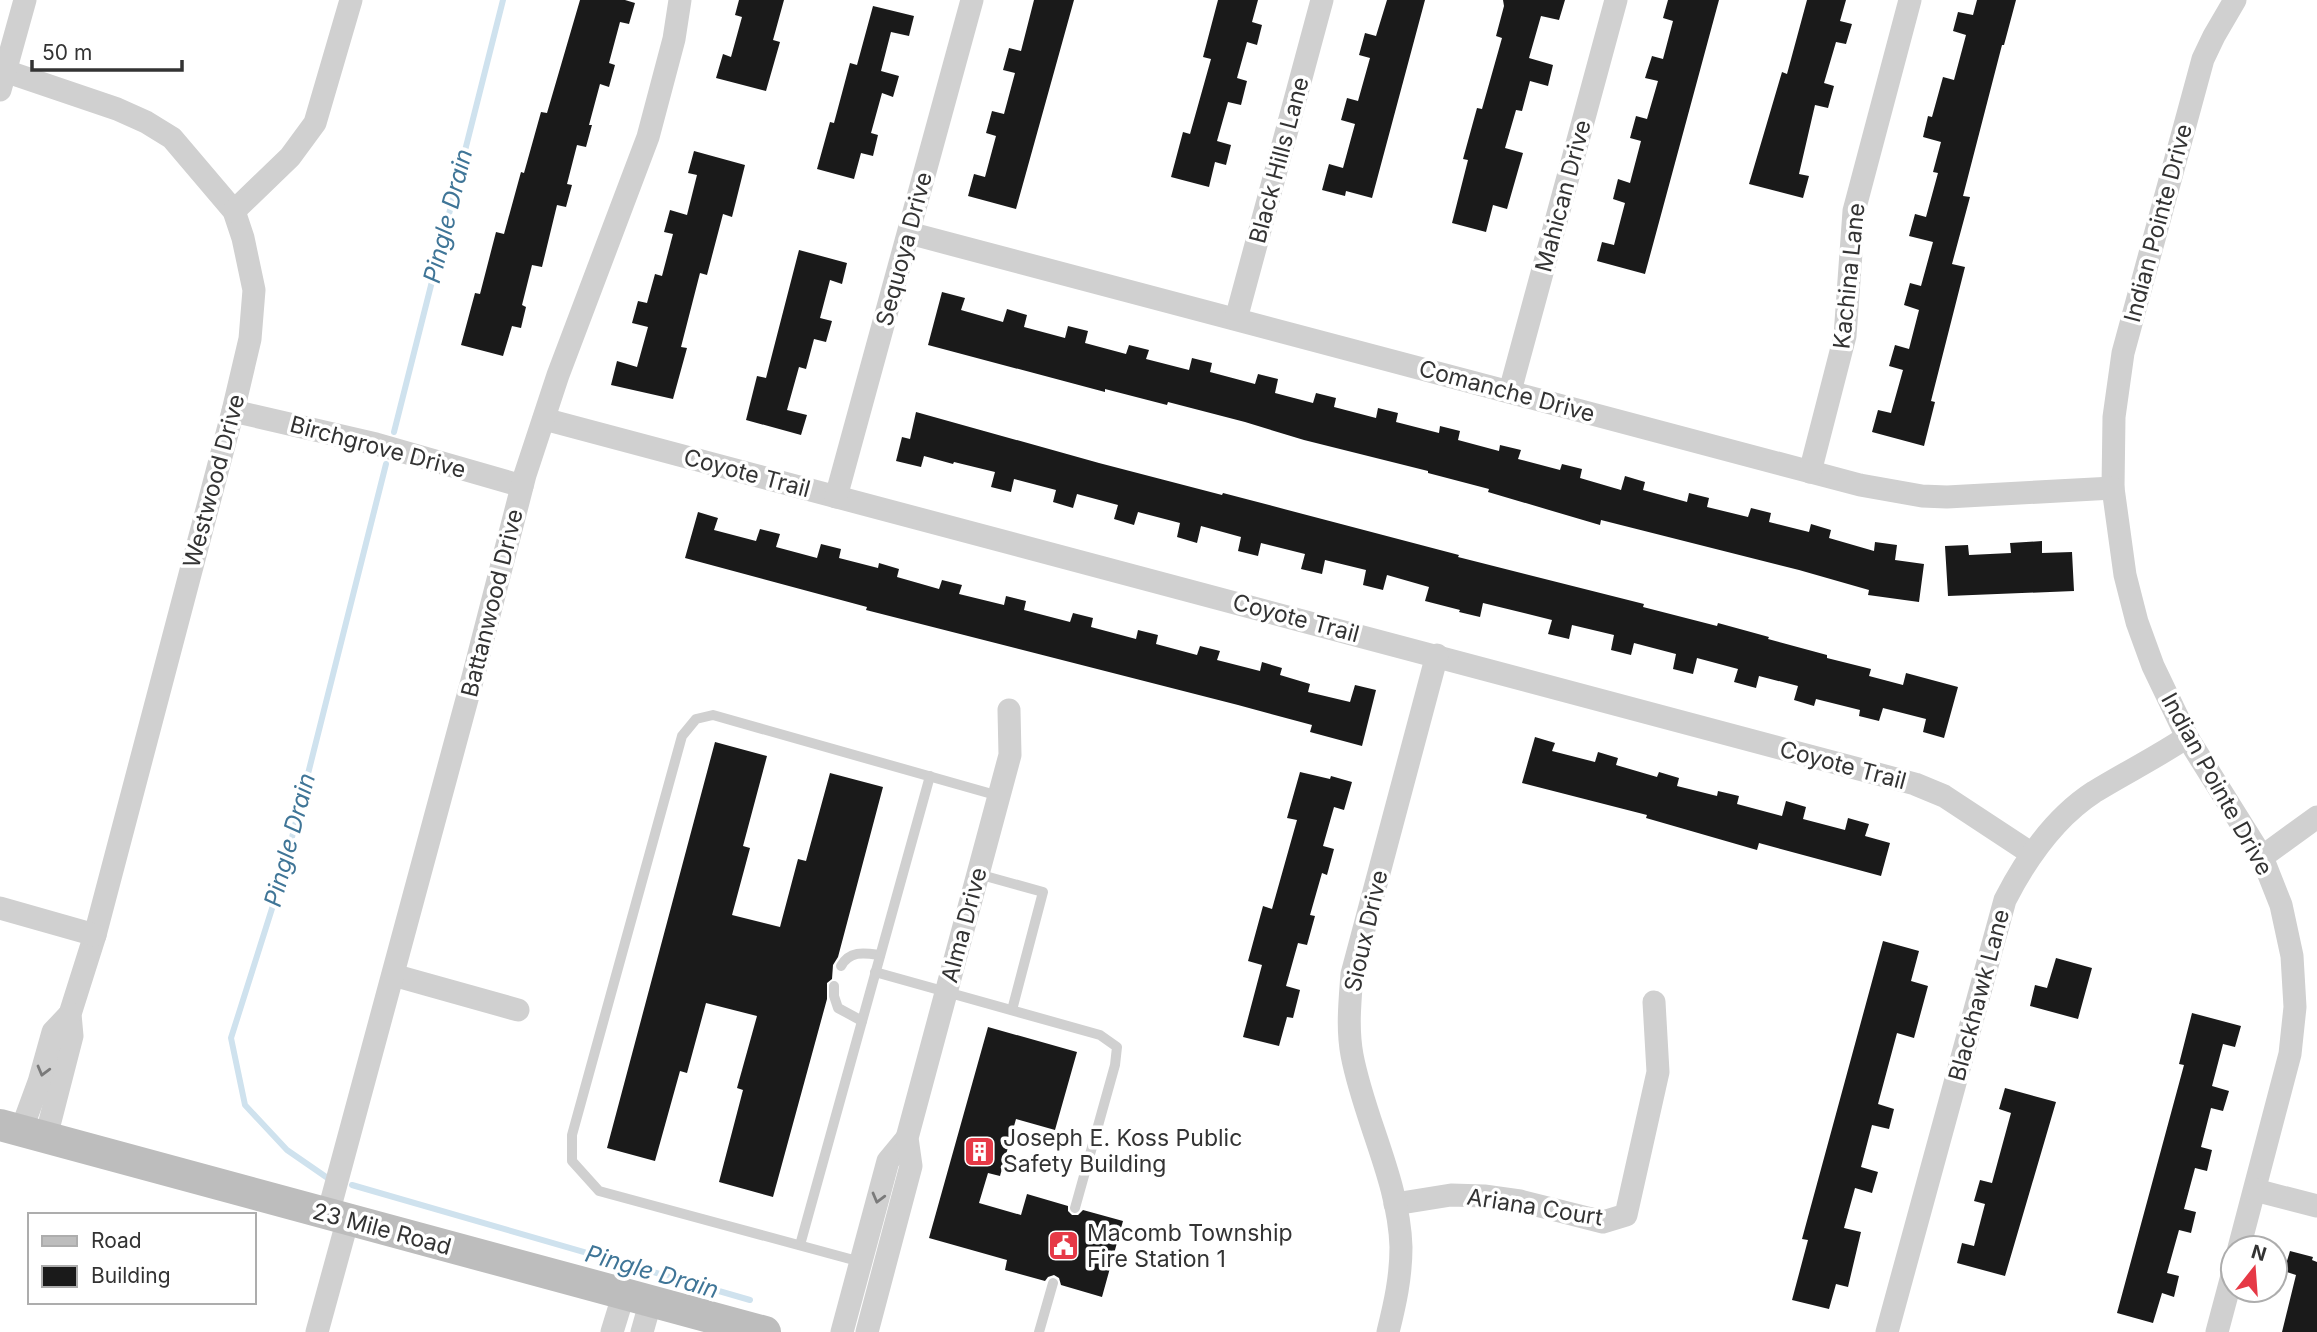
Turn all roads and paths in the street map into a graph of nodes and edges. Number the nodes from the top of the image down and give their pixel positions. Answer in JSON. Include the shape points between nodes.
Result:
{"nodes":[{"id":1,"x":25,"y":0,"type":"edge"},
{"id":2,"x":351,"y":0,"type":"edge"},
{"id":3,"x":680,"y":0,"type":"edge"},
{"id":4,"x":972,"y":0,"type":"edge"},
{"id":5,"x":1322,"y":0,"type":"edge"},
{"id":6,"x":1616,"y":0,"type":"edge"},
{"id":7,"x":1910,"y":0,"type":"edge"},
{"id":8,"x":2235,"y":0,"type":"edge"},
{"id":9,"x":3,"y":81,"type":"edge"},
{"id":10,"x":234,"y":211,"type":"junction"},
{"id":11,"x":909,"y":233,"type":"junction"},
{"id":12,"x":1236,"y":319,"type":"junction"},
{"id":13,"x":1510,"y":391,"type":"junction"},
{"id":14,"x":233,"y":411,"type":"junction"},
{"id":15,"x":544,"y":419,"type":"junction"},
{"id":16,"x":1810,"y":472,"type":"junction"},
{"id":17,"x":522,"y":486,"type":"junction"},
{"id":18,"x":2113,"y":488,"type":"junction"},
{"id":19,"x":836,"y":497,"type":"junction"},
{"id":20,"x":1437,"y":655,"type":"junction"},
{"id":21,"x":1009,"y":710,"type":"dead end"},
{"id":22,"x":2187,"y":737,"type":"junction"},
{"id":23,"x":930,"y":776,"type":"junction"},
{"id":24,"x":999,"y":796,"type":"junction"},
{"id":25,"x":2317,"y":817,"type":"edge"},
{"id":26,"x":2032,"y":854,"type":"junction"},
{"id":27,"x":2262,"y":857,"type":"junction"},
{"id":28,"x":978,"y":874,"type":"junction"},
{"id":29,"x":0,"y":908,"type":"edge"},
{"id":30,"x":95,"y":935,"type":"junction"},
{"id":31,"x":880,"y":955,"type":"junction"},
{"id":32,"x":841,"y":965,"type":"dead end"},
{"id":33,"x":875,"y":972,"type":"junction"},
{"id":34,"x":393,"y":975,"type":"junction"},
{"id":35,"x":834,"y":986,"type":"dead end"},
{"id":36,"x":946,"y":993,"type":"junction"},
{"id":37,"x":1654,"y":1002,"type":"dead end"},
{"id":38,"x":518,"y":1010,"type":"dead end"},
{"id":39,"x":1012,"y":1010,"type":"junction"},
{"id":40,"x":862,"y":1021,"type":"junction"},
{"id":41,"x":22,"y":1131,"type":"edge"},
{"id":42,"x":907,"y":1138,"type":"junction"},
{"id":43,"x":2255,"y":1189,"type":"junction"},
{"id":44,"x":1395,"y":1204,"type":"junction"},
{"id":45,"x":2317,"y":1206,"type":"edge"},
{"id":46,"x":1075,"y":1208,"type":"dead end"},
{"id":47,"x":338,"y":1217,"type":"junction"},
{"id":48,"x":2243,"y":1234,"type":"edge"},
{"id":49,"x":800,"y":1245,"type":"junction"},
{"id":50,"x":862,"y":1256,"type":"junction"},
{"id":51,"x":887,"y":1257,"type":"junction"},
{"id":52,"x":1053,"y":1283,"type":"dead end"},
{"id":53,"x":637,"y":1297,"type":"junction"},
{"id":54,"x":2224,"y":1304,"type":"edge"},
{"id":55,"x":317,"y":1332,"type":"edge"},
{"id":56,"x":612,"y":1332,"type":"edge"},
{"id":57,"x":642,"y":1332,"type":"edge"},
{"id":58,"x":765,"y":1332,"type":"edge"},
{"id":59,"x":842,"y":1332,"type":"edge"},
{"id":60,"x":867,"y":1332,"type":"edge"},
{"id":61,"x":1039,"y":1332,"type":"edge"},
{"id":62,"x":1388,"y":1332,"type":"edge"},
{"id":63,"x":1887,"y":1332,"type":"edge"},
{"id":64,"x":2217,"y":1332,"type":"edge"}],
"edges":[{"from":1,"to":9,"type":"street"},
{"from":2,"to":10,"type":"street","via":[[315,122],[290,157]]},
{"from":3,"to":15,"type":"street","name":"Battanwood Drive","via":[[648,137]]},
{"from":4,"to":11,"type":"street","name":"Sequoya Drive"},
{"from":5,"to":12,"type":"street","name":"Black Hills Lane"},
{"from":6,"to":13,"type":"street","name":"Mahican Drive"},
{"from":7,"to":16,"type":"street","name":"Kachina Lane","via":[[1854,211],[1845,336]]},
{"from":8,"to":18,"type":"street","name":"Indian Pointe Drive","via":[[2203,59],[2126,340],[2116,397]]},
{"from":9,"to":10,"type":"street","name":"Westwood Drive","via":[[117,109],[146,122],[172,138]]},
{"from":10,"to":14,"type":"street","name":"Westwood Drive","via":[[254,290],[250,339]]},
{"from":11,"to":12,"type":"street","name":"Comanche Drive"},
{"from":11,"to":19,"type":"street","name":"Sequoya Drive"},
{"from":12,"to":13,"type":"street","name":"Comanche Drive"},
{"from":13,"to":16,"type":"street","name":"Comanche Drive"},
{"from":14,"to":17,"type":"street","name":"Birchgrove Drive","via":[[376,444]]},
{"from":14,"to":30,"type":"street","name":"Westwood Drive"},
{"from":15,"to":17,"type":"street","name":"Battanwood Drive"},
{"from":15,"to":19,"type":"street","name":"Coyote Trail"},
{"from":16,"to":18,"type":"street","name":"Comanche Drive","via":[[1922,496]]},
{"from":17,"to":34,"type":"street","name":"Battanwood Drive"},
{"from":18,"to":22,"type":"street","name":"Indian Pointe Drive","via":[[2134,612],[2153,666]]},
{"from":19,"to":20,"type":"street","name":"Coyote Trail"},
{"from":20,"to":26,"type":"street","name":"Coyote Trail","via":[[1915,784],[1944,796]]},
{"from":20,"to":44,"type":"street","name":"Sioux Drive","via":[[1352,974],[1352,1055]]},
{"from":21,"to":24,"type":"street","name":"Alma Drive","via":[[1010,755]]},
{"from":22,"to":26,"type":"street","name":"Blackhawk Lane","via":[[2092,793],[2056,824]]},
{"from":22,"to":27,"type":"street","name":"Indian Pointe Drive"},
{"from":23,"to":24,"type":"lane"},
{"from":23,"to":31,"type":"lane"},
{"from":23,"to":49,"type":"lane","via":[[713,715],[695,719],[682,736],[656,829],[572,1135],[572,1161],[598,1191]]},
{"from":24,"to":28,"type":"street","name":"Alma Drive"},
{"from":25,"to":27,"type":"street"},
{"from":26,"to":63,"type":"street","name":"Blackhawk Lane","via":[[2005,900]]},
{"from":27,"to":43,"type":"street","name":"Indian Pointe Drive","via":[[2288,929],[2295,1007],[2290,1054]]},
{"from":28,"to":36,"type":"street","name":"Alma Drive"},
{"from":28,"to":39,"type":"lane","via":[[1043,892]]},
{"from":29,"to":30,"type":"street"},
{"from":30,"to":41,"type":"street","name":"Westwood Drive","via":[[70,1014],[53,1032]]},
{"from":31,"to":32,"type":"lane","via":[[857,953]]},
{"from":31,"to":33,"type":"lane"},
{"from":33,"to":36,"type":"lane"},
{"from":33,"to":40,"type":"lane"},
{"from":34,"to":38,"type":"street"},
{"from":34,"to":47,"type":"street","name":"Battanwood Drive"},
{"from":35,"to":40,"type":"lane","via":[[838,1008]]},
{"from":36,"to":39,"type":"lane"},
{"from":36,"to":42,"type":"street","name":"Alma Drive"},
{"from":37,"to":44,"type":"street","name":"Ariana Court","via":[[1658,1072],[1626,1214],[1602,1222],[1484,1196],[1451,1195]]},
{"from":39,"to":46,"type":"lane","via":[[1100,1035],[1117,1048]]},
{"from":40,"to":49,"type":"lane"},
{"from":41,"to":47,"type":"main road","name":"23 Mile Road"},
{"from":42,"to":50,"type":"street","name":"Alma Drive","one_way":true,"via":[[888,1160]]},
{"from":42,"to":51,"type":"street","name":"Alma Drive","via":[[911,1166]]},
{"from":43,"to":45,"type":"street"},
{"from":43,"to":48,"type":"street","name":"Indian Pointe Drive"},
{"from":44,"to":62,"type":"street","name":"Sioux Drive","via":[[1401,1245],[1399,1284]]},
{"from":47,"to":53,"type":"main road","name":"23 Mile Road"},
{"from":47,"to":55,"type":"street","name":"Battanwood Drive"},
{"from":49,"to":50,"type":"lane"},
{"from":50,"to":51,"type":"lane"},
{"from":50,"to":59,"type":"street","name":"Alma Drive"},
{"from":51,"to":60,"type":"street","name":"Alma Drive"},
{"from":52,"to":61,"type":"lane"},
{"from":53,"to":56,"type":"street"},
{"from":53,"to":57,"type":"street"},
{"from":53,"to":58,"type":"main road","name":"23 Mile Road"},
{"from":54,"to":64,"type":"street"}]}
